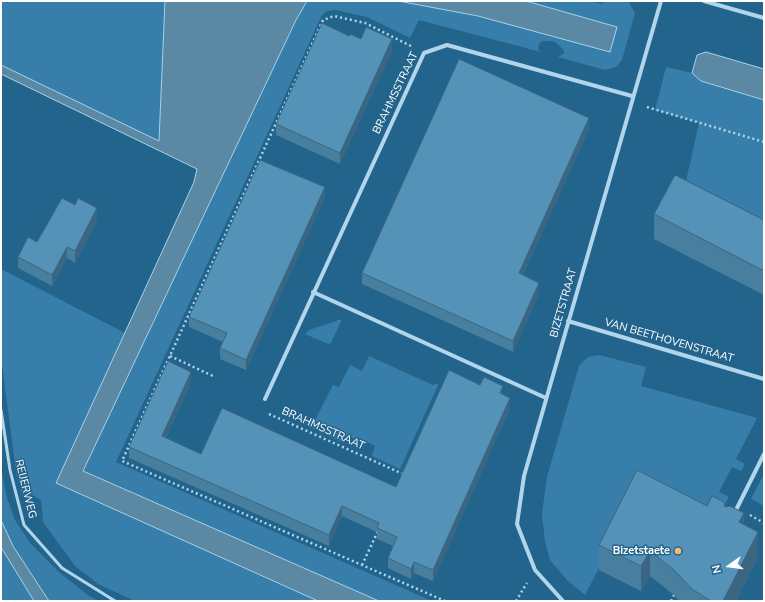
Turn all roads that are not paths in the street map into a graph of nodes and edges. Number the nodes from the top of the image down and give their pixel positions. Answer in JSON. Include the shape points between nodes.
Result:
{"nodes":[{"id":1,"x":661,"y":1,"type":"edge"},
{"id":2,"x":704,"y":1,"type":"edge"},
{"id":3,"x":764,"y":18,"type":"edge"},
{"id":4,"x":632,"y":96,"type":"junction"},
{"id":5,"x":313,"y":292,"type":"junction"},
{"id":6,"x":568,"y":321,"type":"junction"},
{"id":7,"x":764,"y":378,"type":"edge"},
{"id":8,"x":546,"y":398,"type":"junction"},
{"id":9,"x":265,"y":399,"type":"road end"},
{"id":10,"x":1,"y":410,"type":"edge"},
{"id":11,"x":764,"y":454,"type":"edge"},
{"id":12,"x":734,"y":515,"type":"edge"},
{"id":13,"x":115,"y":601,"type":"edge"},
{"id":14,"x":563,"y":601,"type":"edge"}],
"edges":[{"from":1,"to":4,"type":"street","name":"BIZETSTRAAT"},
{"from":2,"to":3,"type":"street"},
{"from":4,"to":5,"type":"street","name":"BRAHMSSTRAAT","via":[[447,45],[424,53]]},
{"from":4,"to":6,"type":"street","name":"BIZETSTRAAT"},
{"from":5,"to":8,"type":"street"},
{"from":5,"to":9,"type":"street","name":"BRAHMSSTRAAT"},
{"from":6,"to":7,"type":"street","name":"VAN BEETHOVENSTRAAT"},
{"from":6,"to":8,"type":"street","name":"BIZETSTRAAT"},
{"from":8,"to":14,"type":"street","name":"BIZETSTRAAT","via":[[524,476],[517,524],[535,570]]},
{"from":10,"to":13,"type":"lane","name":"REIJERWEG","via":[[10,470],[24,525],[62,568]]},
{"from":11,"to":12,"type":"street"}]}
